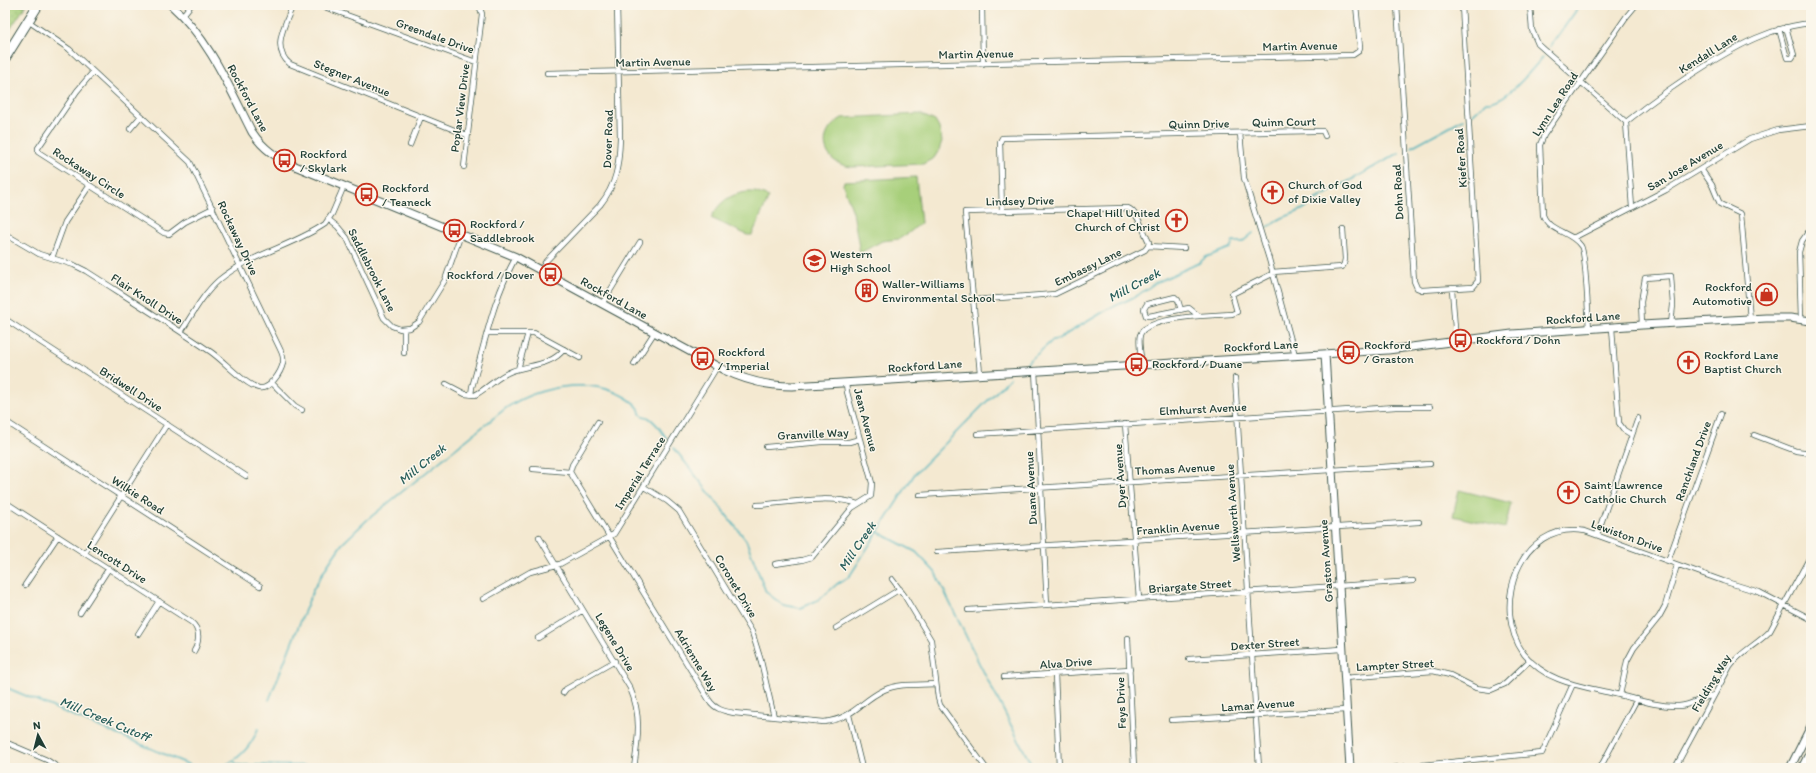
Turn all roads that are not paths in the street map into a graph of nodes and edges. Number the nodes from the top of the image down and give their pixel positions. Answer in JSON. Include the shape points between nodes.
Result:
{"nodes":[{"id":1,"x":38,"y":5,"type":"edge"},
{"id":2,"x":172,"y":5,"type":"edge"},
{"id":3,"x":191,"y":5,"type":"edge"},
{"id":4,"x":293,"y":5,"type":"edge"},
{"id":5,"x":319,"y":5,"type":"edge"},
{"id":6,"x":479,"y":5,"type":"edge"},
{"id":7,"x":617,"y":5,"type":"edge"},
{"id":8,"x":982,"y":5,"type":"edge"},
{"id":9,"x":1356,"y":5,"type":"edge"},
{"id":10,"x":1397,"y":5,"type":"edge"},
{"id":11,"x":1462,"y":5,"type":"edge"},
{"id":12,"x":1530,"y":5,"type":"edge"},
{"id":13,"x":1636,"y":5,"type":"edge"},
{"id":14,"x":182,"y":16,"type":"junction"},
{"id":15,"x":28,"y":21,"type":"junction"},
{"id":16,"x":1811,"y":23,"type":"edge"},
{"id":17,"x":1786,"y":27,"type":"junction"},
{"id":18,"x":1779,"y":29,"type":"junction"},
{"id":19,"x":5,"y":58,"type":"edge"},
{"id":20,"x":476,"y":62,"type":"junction"},
{"id":21,"x":983,"y":64,"type":"junction"},
{"id":22,"x":93,"y":72,"type":"junction"},
{"id":23,"x":618,"y":72,"type":"junction"},
{"id":24,"x":547,"y":73,"type":"dead end"},
{"id":25,"x":1581,"y":81,"type":"junction"},
{"id":26,"x":141,"y":116,"type":"junction"},
{"id":27,"x":421,"y":117,"type":"junction"},
{"id":28,"x":1626,"y":122,"type":"junction"},
{"id":29,"x":1811,"y":126,"type":"edge"},
{"id":30,"x":130,"y":129,"type":"dead end"},
{"id":31,"x":1240,"y":133,"type":"junction"},
{"id":32,"x":467,"y":135,"type":"junction"},
{"id":33,"x":1325,"y":136,"type":"dead end"},
{"id":34,"x":410,"y":145,"type":"dead end"},
{"id":35,"x":464,"y":167,"type":"dead end"},
{"id":36,"x":1701,"y":169,"type":"junction"},
{"id":37,"x":90,"y":185,"type":"junction"},
{"id":38,"x":344,"y":186,"type":"junction"},
{"id":39,"x":213,"y":208,"type":"junction"},
{"id":40,"x":1632,"y":208,"type":"junction"},
{"id":41,"x":1002,"y":211,"type":"junction"},
{"id":42,"x":328,"y":219,"type":"junction"},
{"id":43,"x":1811,"y":228,"type":"edge"},
{"id":44,"x":1343,"y":229,"type":"dead end"},
{"id":45,"x":5,"y":234,"type":"edge"},
{"id":46,"x":462,"y":234,"type":"junction"},
{"id":47,"x":1573,"y":238,"type":"junction"},
{"id":48,"x":640,"y":242,"type":"dead end"},
{"id":49,"x":1148,"y":246,"type":"junction"},
{"id":50,"x":1184,"y":248,"type":"dead end"},
{"id":51,"x":516,"y":257,"type":"junction"},
{"id":52,"x":52,"y":258,"type":"junction"},
{"id":53,"x":240,"y":266,"type":"junction"},
{"id":54,"x":541,"y":270,"type":"junction"},
{"id":55,"x":1272,"y":273,"type":"junction"},
{"id":56,"x":1452,"y":289,"type":"junction"},
{"id":57,"x":973,"y":300,"type":"junction"},
{"id":58,"x":602,"y":304,"type":"junction"},
{"id":59,"x":1181,"y":310,"type":"junction"},
{"id":60,"x":1199,"y":316,"type":"junction"},
{"id":61,"x":5,"y":319,"type":"edge"},
{"id":62,"x":1750,"y":319,"type":"junction"},
{"id":63,"x":1801,"y":319,"type":"junction"},
{"id":64,"x":1811,"y":321,"type":"edge"},
{"id":65,"x":1671,"y":324,"type":"junction"},
{"id":66,"x":1642,"y":325,"type":"junction"},
{"id":67,"x":1612,"y":328,"type":"junction"},
{"id":68,"x":404,"y":329,"type":"junction"},
{"id":69,"x":1588,"y":329,"type":"junction"},
{"id":70,"x":181,"y":332,"type":"junction"},
{"id":71,"x":654,"y":332,"type":"junction"},
{"id":72,"x":488,"y":333,"type":"junction"},
{"id":73,"x":528,"y":333,"type":"junction"},
{"id":74,"x":1456,"y":341,"type":"junction"},
{"id":75,"x":564,"y":349,"type":"junction"},
{"id":76,"x":404,"y":353,"type":"dead end"},
{"id":77,"x":1325,"y":354,"type":"junction"},
{"id":78,"x":1295,"y":355,"type":"junction"},
{"id":79,"x":580,"y":358,"type":"dead end"},
{"id":80,"x":634,"y":364,"type":"dead end"},
{"id":81,"x":1142,"y":364,"type":"junction"},
{"id":82,"x":717,"y":367,"type":"junction"},
{"id":83,"x":518,"y":369,"type":"junction"},
{"id":84,"x":1035,"y":370,"type":"junction"},
{"id":85,"x":980,"y":373,"type":"junction"},
{"id":86,"x":1235,"y":378,"type":"dead end"},
{"id":87,"x":271,"y":382,"type":"junction"},
{"id":88,"x":846,"y":382,"type":"junction"},
{"id":89,"x":446,"y":384,"type":"dead end"},
{"id":90,"x":471,"y":395,"type":"junction"},
{"id":91,"x":1430,"y":407,"type":"dead end"},
{"id":92,"x":302,"y":410,"type":"dead end"},
{"id":93,"x":1328,"y":412,"type":"junction"},
{"id":94,"x":1721,"y":414,"type":"dead end"},
{"id":95,"x":1237,"y":417,"type":"junction"},
{"id":96,"x":1638,"y":418,"type":"dead end"},
{"id":97,"x":5,"y":421,"type":"edge"},
{"id":98,"x":598,"y":422,"type":"dead end"},
{"id":99,"x":167,"y":424,"type":"junction"},
{"id":100,"x":1125,"y":424,"type":"junction"},
{"id":101,"x":1037,"y":429,"type":"junction"},
{"id":102,"x":977,"y":434,"type":"dead end"},
{"id":103,"x":1632,"y":435,"type":"junction"},
{"id":104,"x":1754,"y":435,"type":"dead end"},
{"id":105,"x":860,"y":439,"type":"junction"},
{"id":106,"x":766,"y":447,"type":"dead end"},
{"id":107,"x":1811,"y":453,"type":"edge"},
{"id":108,"x":1430,"y":464,"type":"dead end"},
{"id":109,"x":533,"y":469,"type":"dead end"},
{"id":110,"x":1331,"y":470,"type":"junction"},
{"id":111,"x":570,"y":472,"type":"junction"},
{"id":112,"x":1241,"y":475,"type":"junction"},
{"id":113,"x":246,"y":476,"type":"dead end"},
{"id":114,"x":1131,"y":482,"type":"junction"},
{"id":115,"x":644,"y":487,"type":"junction"},
{"id":116,"x":1040,"y":488,"type":"junction"},
{"id":117,"x":920,"y":495,"type":"dead end"},
{"id":118,"x":122,"y":497,"type":"junction"},
{"id":119,"x":5,"y":502,"type":"edge"},
{"id":120,"x":858,"y":504,"type":"junction"},
{"id":121,"x":758,"y":505,"type":"dead end"},
{"id":122,"x":1419,"y":522,"type":"dead end"},
{"id":123,"x":1335,"y":528,"type":"junction"},
{"id":124,"x":1245,"y":533,"type":"junction"},
{"id":125,"x":1597,"y":535,"type":"junction"},
{"id":126,"x":58,"y":536,"type":"junction"},
{"id":127,"x":610,"y":536,"type":"junction"},
{"id":128,"x":539,"y":537,"type":"dead end"},
{"id":129,"x":1134,"y":540,"type":"junction"},
{"id":130,"x":1044,"y":546,"type":"junction"},
{"id":131,"x":937,"y":552,"type":"dead end"},
{"id":132,"x":85,"y":553,"type":"junction"},
{"id":133,"x":1811,"y":555,"type":"edge"},
{"id":134,"x":1668,"y":561,"type":"junction"},
{"id":135,"x":556,"y":564,"type":"junction"},
{"id":136,"x":775,"y":564,"type":"dead end"},
{"id":137,"x":1677,"y":565,"type":"junction"},
{"id":138,"x":109,"y":568,"type":"junction"},
{"id":139,"x":892,"y":579,"type":"dead end"},
{"id":140,"x":1413,"y":581,"type":"dead end"},
{"id":141,"x":25,"y":585,"type":"dead end"},
{"id":142,"x":260,"y":586,"type":"dead end"},
{"id":143,"x":1338,"y":586,"type":"junction"},
{"id":144,"x":900,"y":589,"type":"junction"},
{"id":145,"x":1248,"y":592,"type":"junction"},
{"id":146,"x":483,"y":599,"type":"dead end"},
{"id":147,"x":1139,"y":599,"type":"junction"},
{"id":148,"x":159,"y":601,"type":"junction"},
{"id":149,"x":1047,"y":604,"type":"junction"},
{"id":150,"x":1785,"y":605,"type":"junction"},
{"id":151,"x":583,"y":610,"type":"junction"},
{"id":152,"x":968,"y":610,"type":"dead end"},
{"id":153,"x":80,"y":613,"type":"dead end"},
{"id":154,"x":1811,"y":619,"type":"edge"},
{"id":155,"x":836,"y":628,"type":"dead end"},
{"id":156,"x":138,"y":634,"type":"dead end"},
{"id":157,"x":538,"y":638,"type":"dead end"},
{"id":158,"x":1128,"y":638,"type":"dead end"},
{"id":159,"x":1342,"y":649,"type":"junction"},
{"id":160,"x":194,"y":651,"type":"dead end"},
{"id":161,"x":1252,"y":655,"type":"junction"},
{"id":162,"x":1189,"y":659,"type":"dead end"},
{"id":163,"x":1530,"y":660,"type":"junction"},
{"id":164,"x":615,"y":661,"type":"junction"},
{"id":165,"x":1130,"y":669,"type":"junction"},
{"id":166,"x":1055,"y":674,"type":"junction"},
{"id":167,"x":1004,"y":677,"type":"dead end"},
{"id":168,"x":1344,"y":678,"type":"junction"},
{"id":169,"x":936,"y":684,"type":"junction"},
{"id":170,"x":1573,"y":684,"type":"junction"},
{"id":171,"x":563,"y":693,"type":"dead end"},
{"id":172,"x":1620,"y":695,"type":"junction"},
{"id":173,"x":1714,"y":695,"type":"junction"},
{"id":174,"x":1637,"y":699,"type":"junction"},
{"id":175,"x":1346,"y":710,"type":"junction"},
{"id":176,"x":849,"y":715,"type":"junction"},
{"id":177,"x":1256,"y":715,"type":"junction"},
{"id":178,"x":774,"y":717,"type":"junction"},
{"id":179,"x":1171,"y":720,"type":"dead end"},
{"id":180,"x":1811,"y":726,"type":"edge"},
{"id":181,"x":5,"y":742,"type":"edge"},
{"id":182,"x":1811,"y":750,"type":"edge"},
{"id":183,"x":580,"y":767,"type":"dead end"},
{"id":184,"x":59,"y":768,"type":"edge"},
{"id":185,"x":593,"y":768,"type":"edge"},
{"id":186,"x":634,"y":768,"type":"edge"},
{"id":187,"x":862,"y":768,"type":"edge"},
{"id":188,"x":986,"y":768,"type":"edge"},
{"id":189,"x":1060,"y":768,"type":"edge"},
{"id":190,"x":1134,"y":768,"type":"edge"},
{"id":191,"x":1259,"y":768,"type":"edge"},
{"id":192,"x":1350,"y":768,"type":"edge"},
{"id":193,"x":1392,"y":768,"type":"edge"},
{"id":194,"x":1600,"y":768,"type":"edge"},
{"id":195,"x":1675,"y":768,"type":"edge"},
{"id":196,"x":1790,"y":768,"type":"edge"},
{"id":197,"x":1802,"y":768,"type":"edge"}],
"edges":[{"from":1,"to":15,"type":"highway"},
{"from":2,"to":14,"type":"main road","name":"Rockford Lane"},
{"from":3,"to":14,"type":"street"},
{"from":4,"to":27,"type":"street","name":"Stegner Avenue","via":[[280,43],[281,55],[285,60]]},
{"from":5,"to":20,"type":"street","name":"Greendale Drive"},
{"from":6,"to":20,"type":"street","name":"Poplar View Drive","via":[[482,14]]},
{"from":7,"to":23,"type":"street","name":"Dover Road"},
{"from":8,"to":21,"type":"street"},
{"from":9,"to":21,"type":"street","name":"Martin Avenue","via":[[1360,48],[1353,55]]},
{"from":10,"to":56,"type":"street","name":"Dohn Road","via":[[1414,281],[1417,288],[1422,290]]},
{"from":11,"to":56,"type":"street","name":"Kiefer Road","via":[[1479,278],[1473,287]]},
{"from":12,"to":25,"type":"street","via":[[1532,30],[1538,44]]},
{"from":13,"to":25,"type":"street","name":"Lynn Lea Road"},
{"from":14,"to":38,"type":"main road","name":"Rockford Lane","via":[[211,53],[252,132],[265,148],[284,161]]},
{"from":15,"to":19,"type":"highway"},
{"from":15,"to":22,"type":"street","name":"Rockaway Drive","via":[[58,41]]},
{"from":16,"to":17,"type":"street","name":"Kendall Lane"},
{"from":17,"to":18,"type":"street","name":"Kendall Lane"},
{"from":17,"to":18,"type":"street","via":[[1794,55],[1792,58],[1787,58]]},
{"from":18,"to":28,"type":"street","name":"Kendall Lane","via":[[1755,37],[1730,50],[1670,88]]},
{"from":20,"to":32,"type":"street","name":"Poplar View Drive"},
{"from":21,"to":23,"type":"street","name":"Martin Avenue"},
{"from":22,"to":26,"type":"street","name":"Rockaway Drive"},
{"from":22,"to":37,"type":"street","name":"Rockaway Circle","via":[[77,91],[38,150]]},
{"from":23,"to":24,"type":"street","name":"Martin Avenue"},
{"from":23,"to":54,"type":"street","name":"Dover Road","via":[[620,158],[612,187],[600,205],[546,261]]},
{"from":25,"to":28,"type":"street"},
{"from":25,"to":47,"type":"street","name":"Lynn Lea Road","via":[[1544,135],[1539,152],[1544,220]]},
{"from":26,"to":30,"type":"street"},
{"from":26,"to":39,"type":"street","name":"Rockaway Drive","via":[[190,162]]},
{"from":27,"to":32,"type":"street","name":"Stegner Avenue"},
{"from":27,"to":34,"type":"street"},
{"from":28,"to":40,"type":"street"},
{"from":29,"to":36,"type":"street","name":"San Jose Avenue","via":[[1778,130],[1750,139]]},
{"from":31,"to":33,"type":"street","name":"Quinn Court","via":[[1322,131]]},
{"from":31,"to":41,"type":"street","name":"Quinn Drive","via":[[1002,138]]},
{"from":31,"to":55,"type":"street","name":"Quinn Drive","via":[[1244,178]]},
{"from":32,"to":35,"type":"street","name":"Poplar View Drive"},
{"from":36,"to":40,"type":"street","name":"San Jose Avenue"},
{"from":36,"to":62,"type":"street","via":[[1712,185],[1720,204],[1741,214]]},
{"from":37,"to":39,"type":"street","name":"Rockaway Circle","via":[[166,234]]},
{"from":37,"to":52,"type":"street","via":[[65,222]]},
{"from":38,"to":42,"type":"street"},
{"from":38,"to":46,"type":"main road","name":"Rockford Lane"},
{"from":39,"to":53,"type":"street","name":"Rockaway Drive"},
{"from":40,"to":47,"type":"street","name":"San Jose Avenue"},
{"from":41,"to":49,"type":"street","name":"Lindsey Drive","via":[[1128,208],[1137,218],[1149,242]]},
{"from":41,"to":57,"type":"street","name":"Lindsey Drive","via":[[965,212]]},
{"from":42,"to":53,"type":"street","via":[[322,226]]},
{"from":42,"to":68,"type":"street","name":"Saddlebrook Lane","via":[[347,238],[384,318],[392,326]]},
{"from":43,"to":63,"type":"street","via":[[1802,241],[1799,252]]},
{"from":44,"to":55,"type":"street","via":[[1345,260],[1342,267]]},
{"from":45,"to":52,"type":"street","name":"Flair Knoll Drive","via":[[33,251]]},
{"from":46,"to":51,"type":"main road","name":"Rockford Lane"},
{"from":46,"to":68,"type":"street","via":[[445,280],[425,314],[416,325]]},
{"from":47,"to":69,"type":"street","via":[[1580,245],[1583,254]]},
{"from":48,"to":58,"type":"street"},
{"from":49,"to":50,"type":"street"},
{"from":49,"to":57,"type":"street","name":"Embassy Lane","via":[[1145,250],[1055,294]]},
{"from":51,"to":54,"type":"main road","name":"Rockford Lane"},
{"from":51,"to":72,"type":"street","via":[[492,312]]},
{"from":52,"to":70,"type":"street","name":"Flair Knoll Drive","via":[[80,268]]},
{"from":53,"to":70,"type":"street","via":[[210,289]]},
{"from":53,"to":87,"type":"street","name":"Rockaway Drive","via":[[283,357],[281,368]]},
{"from":54,"to":58,"type":"main road","name":"Rockford Lane"},
{"from":55,"to":60,"type":"street","via":[[1232,294],[1237,312]]},
{"from":55,"to":78,"type":"street","name":"Quinn Drive"},
{"from":56,"to":74,"type":"street"},
{"from":57,"to":85,"type":"street"},
{"from":58,"to":71,"type":"main road","name":"Rockford Lane"},
{"from":59,"to":59,"type":"street","via":[[1146,316],[1144,309],[1147,304],[1175,297]]},
{"from":59,"to":60,"type":"street","via":[[1189,308]]},
{"from":60,"to":81,"type":"street","via":[[1181,318],[1144,329],[1140,335]]},
{"from":61,"to":99,"type":"street","name":"Bridwell Drive"},
{"from":62,"to":63,"type":"main road","name":"Rockford Lane"},
{"from":62,"to":65,"type":"main road","name":"Rockford Lane"},
{"from":63,"to":64,"type":"main road","name":"Rockford Lane"},
{"from":65,"to":66,"type":"main road","name":"Rockford Lane"},
{"from":65,"to":66,"type":"street","via":[[1671,276],[1645,278],[1641,302]]},
{"from":66,"to":67,"type":"main road","name":"Rockford Lane"},
{"from":67,"to":69,"type":"main road","name":"Rockford Lane"},
{"from":67,"to":103,"type":"street","via":[[1619,423]]},
{"from":68,"to":76,"type":"street"},
{"from":69,"to":74,"type":"main road","name":"Rockford Lane"},
{"from":70,"to":87,"type":"street","name":"Flair Knoll Drive","via":[[212,352],[256,387],[263,388]]},
{"from":71,"to":80,"type":"street"},
{"from":71,"to":82,"type":"main road","name":"Rockford Lane"},
{"from":72,"to":73,"type":"street"},
{"from":72,"to":90,"type":"street"},
{"from":73,"to":75,"type":"street","via":[[536,334]]},
{"from":73,"to":83,"type":"street"},
{"from":74,"to":77,"type":"main road","name":"Rockford Lane","via":[[1388,350]]},
{"from":75,"to":79,"type":"street"},
{"from":75,"to":83,"type":"street","via":[[548,361]]},
{"from":77,"to":78,"type":"main road","name":"Rockford Lane"},
{"from":77,"to":93,"type":"main road","name":"Graston Avenue"},
{"from":78,"to":81,"type":"main road","name":"Rockford Lane"},
{"from":81,"to":84,"type":"main road","name":"Rockford Lane"},
{"from":82,"to":88,"type":"main road","name":"Rockford Lane","via":[[740,378],[766,385]]},
{"from":82,"to":115,"type":"street","name":"Imperial Terrace"},
{"from":83,"to":90,"type":"street"},
{"from":84,"to":85,"type":"main road","name":"Rockford Lane"},
{"from":84,"to":101,"type":"street","name":"Duane Avenue"},
{"from":85,"to":88,"type":"main road","name":"Rockford Lane"},
{"from":86,"to":95,"type":"street","name":"Wellsworth Avenue"},
{"from":87,"to":92,"type":"street"},
{"from":88,"to":105,"type":"street","name":"Jean Avenue"},
{"from":89,"to":90,"type":"street"},
{"from":91,"to":93,"type":"street","name":"Elmhurst Avenue"},
{"from":93,"to":95,"type":"street","name":"Elmhurst Avenue"},
{"from":93,"to":110,"type":"main road","name":"Graston Avenue"},
{"from":94,"to":134,"type":"street","name":"Ranchland Drive"},
{"from":95,"to":100,"type":"street","name":"Elmhurst Avenue"},
{"from":95,"to":112,"type":"street","name":"Wellsworth Avenue"},
{"from":96,"to":103,"type":"street"},
{"from":97,"to":118,"type":"street","name":"Wilkie Road"},
{"from":98,"to":111,"type":"street"},
{"from":99,"to":113,"type":"street","name":"Bridwell Drive"},
{"from":99,"to":118,"type":"street"},
{"from":100,"to":101,"type":"street","name":"Elmhurst Avenue"},
{"from":100,"to":114,"type":"street","name":"Dyer Avenue"},
{"from":101,"to":102,"type":"street","name":"Elmhurst Avenue"},
{"from":101,"to":116,"type":"street","name":"Duane Avenue"},
{"from":103,"to":125,"type":"street"},
{"from":104,"to":107,"type":"street","via":[[1796,451]]},
{"from":105,"to":106,"type":"street","name":"Granville Way","via":[[849,442]]},
{"from":105,"to":120,"type":"street","name":"Jean Avenue","via":[[872,492],[870,497]]},
{"from":108,"to":110,"type":"street","name":"Thomas Avenue"},
{"from":109,"to":111,"type":"street"},
{"from":110,"to":112,"type":"street","name":"Thomas Avenue"},
{"from":110,"to":123,"type":"main road","name":"Graston Avenue"},
{"from":111,"to":127,"type":"street","name":"Adrienne Way"},
{"from":112,"to":114,"type":"street","name":"Thomas Avenue"},
{"from":112,"to":124,"type":"street","name":"Wellsworth Avenue"},
{"from":114,"to":116,"type":"street","name":"Thomas Avenue"},
{"from":114,"to":129,"type":"street","name":"Dyer Avenue"},
{"from":115,"to":127,"type":"street","name":"Imperial Terrace","via":[[617,530]]},
{"from":115,"to":178,"type":"street","name":"Coronet Drive","via":[[678,511],[752,632]]},
{"from":116,"to":117,"type":"street","name":"Thomas Avenue"},
{"from":116,"to":130,"type":"street","name":"Duane Avenue"},
{"from":118,"to":132,"type":"street"},
{"from":118,"to":142,"type":"street","name":"Wilkie Road"},
{"from":119,"to":126,"type":"street","name":"Lencott Drive"},
{"from":120,"to":121,"type":"street","via":[[829,500]]},
{"from":120,"to":136,"type":"street","via":[[812,557]]},
{"from":122,"to":123,"type":"street","name":"Franklin Avenue"},
{"from":123,"to":124,"type":"street","name":"Franklin Avenue"},
{"from":123,"to":143,"type":"main road","name":"Graston Avenue"},
{"from":124,"to":129,"type":"street","name":"Franklin Avenue"},
{"from":124,"to":145,"type":"street","name":"Wellsworth Avenue"},
{"from":125,"to":134,"type":"street","name":"Lewiston Drive"},
{"from":125,"to":163,"type":"street","name":"Lewiston Drive","via":[[1572,530],[1554,534],[1532,549],[1518,568],[1510,592],[1511,625],[1517,642]]},
{"from":126,"to":132,"type":"street","name":"Lencott Drive"},
{"from":126,"to":141,"type":"street"},
{"from":127,"to":135,"type":"street","name":"Imperial Terrace"},
{"from":127,"to":178,"type":"street","name":"Adrienne Way","via":[[712,704],[725,711]]},
{"from":128,"to":135,"type":"street","name":"Legene Drive"},
{"from":129,"to":130,"type":"street","name":"Franklin Avenue"},
{"from":129,"to":147,"type":"street","name":"Dyer Avenue"},
{"from":130,"to":131,"type":"street","name":"Franklin Avenue"},
{"from":130,"to":149,"type":"street","name":"Duane Avenue"},
{"from":132,"to":138,"type":"street","name":"Lencott Drive"},
{"from":133,"to":150,"type":"street","name":"Fielding Way"},
{"from":134,"to":137,"type":"street","name":"Lewiston Drive"},
{"from":135,"to":146,"type":"street","name":"Imperial Terrace","via":[[530,572]]},
{"from":135,"to":151,"type":"street","name":"Legene Drive"},
{"from":137,"to":150,"type":"street","name":"Lewiston Drive","via":[[1759,592]]},
{"from":137,"to":172,"type":"street","via":[[1665,606],[1627,661]]},
{"from":138,"to":148,"type":"street","name":"Lencott Drive"},
{"from":138,"to":153,"type":"street"},
{"from":139,"to":144,"type":"street"},
{"from":140,"to":143,"type":"street","name":"Briargate Street"},
{"from":143,"to":145,"type":"street","name":"Briargate Street"},
{"from":143,"to":159,"type":"main road","name":"Graston Avenue"},
{"from":144,"to":155,"type":"street"},
{"from":144,"to":169,"type":"street","via":[[931,640]]},
{"from":145,"to":147,"type":"street","name":"Briargate Street"},
{"from":145,"to":161,"type":"street","name":"Wellsworth Avenue"},
{"from":147,"to":149,"type":"street","name":"Briargate Street"},
{"from":148,"to":156,"type":"street"},
{"from":148,"to":160,"type":"street","name":"Lencott Drive","via":[[196,627],[198,635]]},
{"from":149,"to":152,"type":"street","name":"Briargate Street"},
{"from":150,"to":154,"type":"street","name":"Lewiston Drive"},
{"from":150,"to":173,"type":"street","name":"Fielding Way","via":[[1766,635],[1735,660]]},
{"from":151,"to":157,"type":"street"},
{"from":151,"to":164,"type":"street","name":"Legene Drive"},
{"from":158,"to":165,"type":"street","name":"Feys Drive"},
{"from":159,"to":161,"type":"street","name":"Dexter Street"},
{"from":159,"to":168,"type":"main road","name":"Graston Avenue"},
{"from":161,"to":162,"type":"street","name":"Dexter Street"},
{"from":161,"to":177,"type":"street","name":"Wellsworth Avenue"},
{"from":163,"to":168,"type":"street","name":"Lampter Street","via":[[1505,684],[1491,690],[1476,688],[1450,675],[1433,671]]},
{"from":163,"to":170,"type":"street","name":"Lewiston Drive","via":[[1548,675]]},
{"from":164,"to":171,"type":"street"},
{"from":164,"to":186,"type":"street","name":"Legene Drive","via":[[630,688],[637,708],[639,728]]},
{"from":165,"to":166,"type":"street","name":"Alva Drive"},
{"from":165,"to":190,"type":"street","name":"Feys Drive"},
{"from":166,"to":167,"type":"street","name":"Alva Drive"},
{"from":166,"to":189,"type":"street"},
{"from":168,"to":175,"type":"main road","name":"Graston Avenue"},
{"from":169,"to":176,"type":"street","name":"Adrienne Way","via":[[884,690]]},
{"from":169,"to":188,"type":"street","via":[[940,705]]},
{"from":170,"to":172,"type":"street","name":"Lewiston Drive"},
{"from":170,"to":193,"type":"street","via":[[1542,753]]},
{"from":172,"to":174,"type":"street","name":"Lewiston Drive"},
{"from":173,"to":174,"type":"street","name":"Lewiston Drive","via":[[1681,706]]},
{"from":173,"to":195,"type":"street","name":"Fielding Way"},
{"from":174,"to":194,"type":"street"},
{"from":175,"to":177,"type":"street","name":"Lamar Avenue"},
{"from":175,"to":192,"type":"main road","name":"Graston Avenue"},
{"from":176,"to":178,"type":"street","name":"Adrienne Way","via":[[836,721],[824,722]]},
{"from":176,"to":187,"type":"street"},
{"from":177,"to":179,"type":"street","name":"Lamar Avenue"},
{"from":177,"to":191,"type":"street","name":"Wellsworth Avenue"},
{"from":180,"to":196,"type":"main road"},
{"from":181,"to":184,"type":"street","via":[[47,760]]},
{"from":182,"to":197,"type":"main road"},
{"from":183,"to":185,"type":"street"}]}
